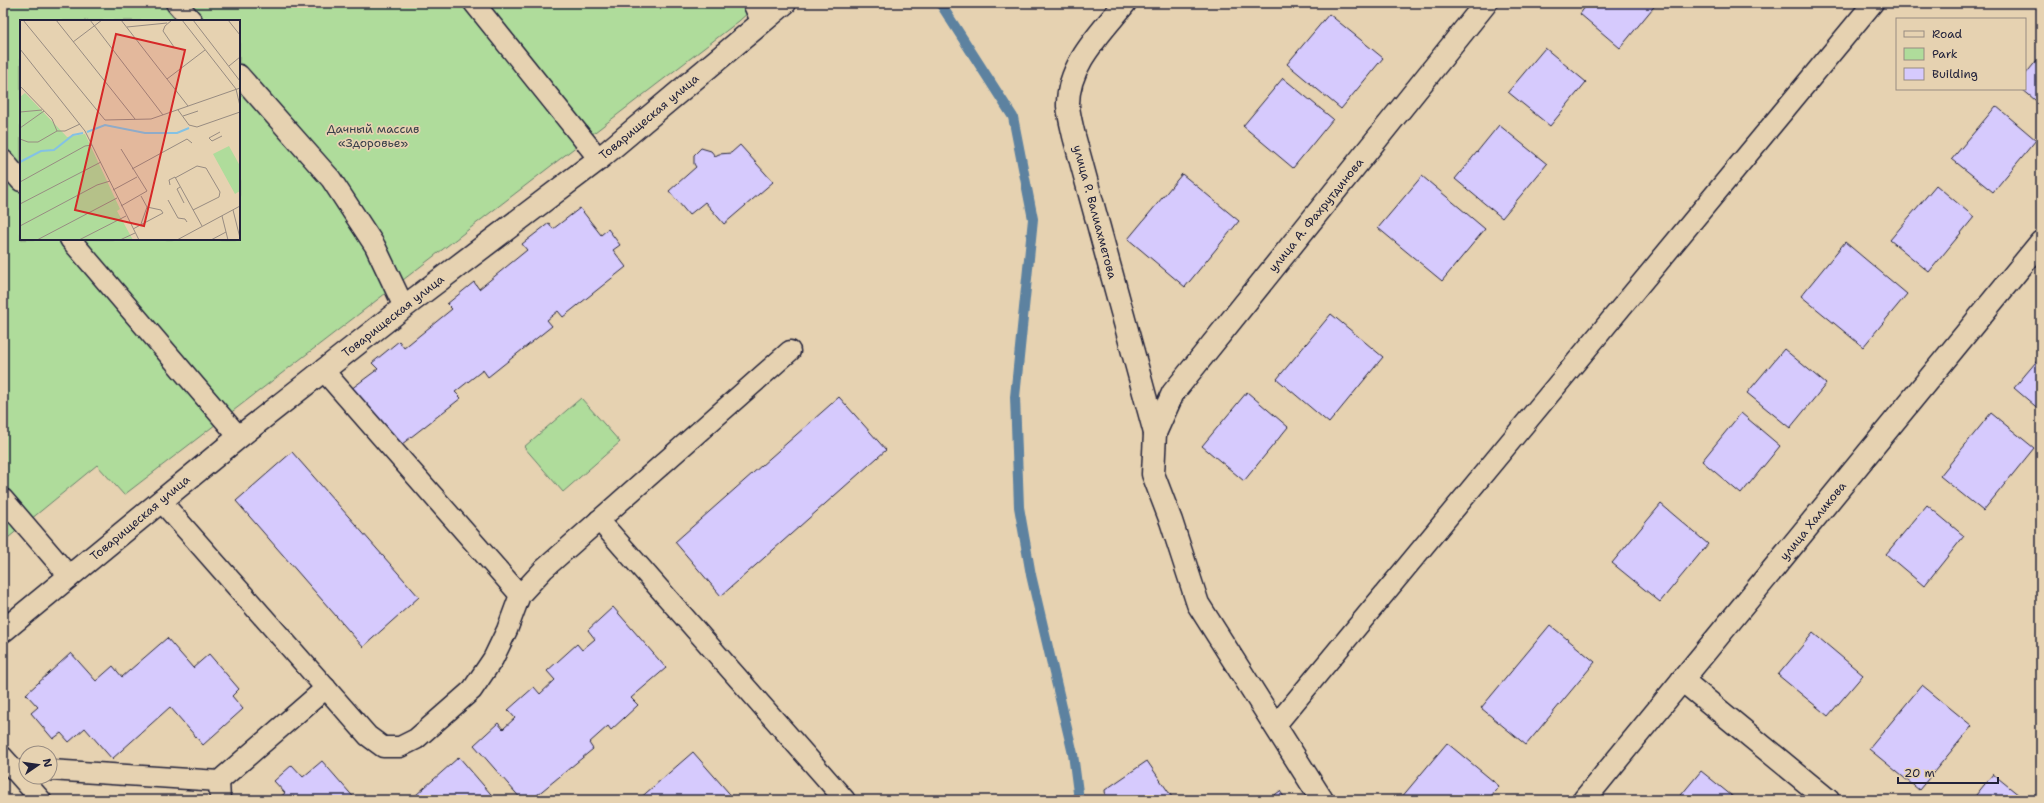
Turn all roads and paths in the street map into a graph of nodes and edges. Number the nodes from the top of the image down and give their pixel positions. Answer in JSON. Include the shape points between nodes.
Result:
{"nodes":[{"id":1,"x":176,"y":3,"type":"edge"},
{"id":2,"x":474,"y":3,"type":"edge"},
{"id":3,"x":753,"y":3,"type":"edge"},
{"id":4,"x":785,"y":3,"type":"edge"},
{"id":5,"x":1125,"y":3,"type":"edge"},
{"id":6,"x":1486,"y":3,"type":"edge"},
{"id":7,"x":1873,"y":3,"type":"edge"},
{"id":8,"x":191,"y":20,"type":"edge"},
{"id":9,"x":762,"y":23,"type":"junction"},
{"id":10,"x":240,"y":76,"type":"edge"},
{"id":11,"x":599,"y":159,"type":"junction"},
{"id":12,"x":3,"y":160,"type":"edge"},
{"id":13,"x":20,"y":180,"type":"edge"},
{"id":14,"x":71,"y":240,"type":"edge"},
{"id":15,"x":2041,"y":242,"type":"edge"},
{"id":16,"x":404,"y":307,"type":"junction"},
{"id":17,"x":790,"y":351,"type":"dead end"},
{"id":18,"x":323,"y":370,"type":"junction"},
{"id":19,"x":1155,"y":433,"type":"junction"},
{"id":20,"x":239,"y":437,"type":"junction"},
{"id":21,"x":3,"y":499,"type":"edge"},
{"id":22,"x":161,"y":501,"type":"junction"},
{"id":23,"x":599,"y":520,"type":"junction"},
{"id":24,"x":70,"y":577,"type":"junction"},
{"id":25,"x":520,"y":595,"type":"junction"},
{"id":26,"x":3,"y":631,"type":"edge"},
{"id":27,"x":1682,"y":680,"type":"junction"},
{"id":28,"x":326,"y":688,"type":"junction"},
{"id":29,"x":1275,"y":726,"type":"junction"},
{"id":30,"x":14,"y":765,"type":"edge"},
{"id":31,"x":58,"y":771,"type":"edge"},
{"id":32,"x":220,"y":791,"type":"edge"},
{"id":33,"x":41,"y":800,"type":"edge"},
{"id":34,"x":845,"y":800,"type":"edge"},
{"id":35,"x":1322,"y":800,"type":"edge"},
{"id":36,"x":1584,"y":800,"type":"edge"},
{"id":37,"x":1828,"y":800,"type":"edge"}],
"edges":[{"from":1,"to":8,"type":"lane"},
{"from":2,"to":11,"type":"lane"},
{"from":3,"to":9,"type":"lane"},
{"from":4,"to":9,"type":"street","name":"Товарищеская улица"},
{"from":5,"to":19,"type":"street","name":"улица Р. Валиахметова","via":[[1084,55],[1073,76],[1068,106]]},
{"from":6,"to":19,"type":"street","name":"улица А. Фахрутдинова","via":[[1173,393]]},
{"from":7,"to":29,"type":"lane"},
{"from":9,"to":11,"type":"street","name":"Товарищеская улица"},
{"from":10,"to":16,"type":"lane","via":[[331,179],[375,246]]},
{"from":11,"to":16,"type":"street","name":"Товарищеская улица"},
{"from":12,"to":13,"type":"lane"},
{"from":14,"to":20,"type":"lane"},
{"from":15,"to":27,"type":"street","name":"улица Халикова"},
{"from":16,"to":18,"type":"street","name":"Товарищеская улица"},
{"from":17,"to":23,"type":"lane"},
{"from":18,"to":20,"type":"street","name":"Товарищеская улица"},
{"from":18,"to":25,"type":"lane"},
{"from":19,"to":29,"type":"street","via":[[1153,474],[1198,604]]},
{"from":20,"to":22,"type":"street","name":"Товарищеская улица"},
{"from":21,"to":24,"type":"lane"},
{"from":22,"to":24,"type":"street","name":"Товарищеская улица"},
{"from":22,"to":28,"type":"lane"},
{"from":23,"to":25,"type":"lane","via":[[544,569]]},
{"from":23,"to":34,"type":"lane"},
{"from":24,"to":26,"type":"street","name":"Товарищеская улица"},
{"from":25,"to":28,"type":"lane","via":[[508,630],[493,659],[472,690],[416,739],[400,748],[383,747],[368,736]]},
{"from":27,"to":36,"type":"street","name":"улица Халикова"},
{"from":27,"to":37,"type":"street"},
{"from":28,"to":32,"type":"lane"},
{"from":29,"to":35,"type":"street"},
{"from":30,"to":33,"type":"lane"},
{"from":31,"to":32,"type":"lane"}]}
